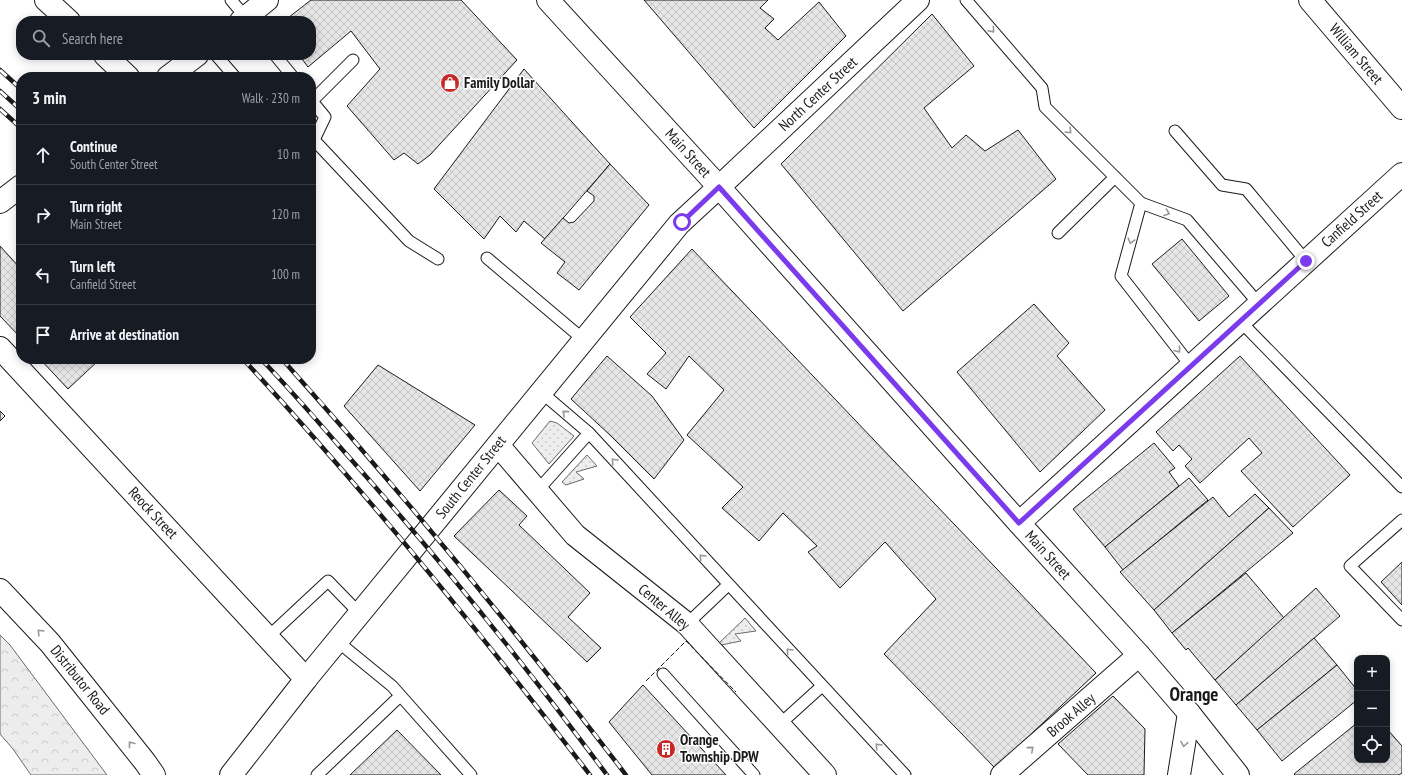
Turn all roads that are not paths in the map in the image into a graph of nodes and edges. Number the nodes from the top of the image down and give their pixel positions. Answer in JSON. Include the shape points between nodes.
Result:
{"nodes":[{"id":1,"x":46,"y":0,"type":"edge"},
{"id":2,"x":231,"y":0,"type":"edge"},
{"id":3,"x":267,"y":0,"type":"edge"},
{"id":4,"x":548,"y":0,"type":"edge"},
{"id":5,"x":918,"y":0,"type":"edge"},
{"id":6,"x":966,"y":0,"type":"edge"},
{"id":7,"x":1310,"y":0,"type":"edge"},
{"id":8,"x":64,"y":16,"type":"edge"},
{"id":9,"x":242,"y":16,"type":"edge"},
{"id":10,"x":249,"y":16,"type":"edge"},
{"id":11,"x":110,"y":60,"type":"edge"},
{"id":12,"x":190,"y":60,"type":"edge"},
{"id":13,"x":220,"y":60,"type":"edge"},
{"id":14,"x":279,"y":60,"type":"edge"},
{"id":15,"x":353,"y":60,"type":"dead end"},
{"id":16,"x":123,"y":72,"type":"edge"},
{"id":17,"x":175,"y":72,"type":"edge"},
{"id":18,"x":231,"y":72,"type":"edge"},
{"id":19,"x":289,"y":72,"type":"edge"},
{"id":20,"x":316,"y":97,"type":"edge"},
{"id":21,"x":316,"y":106,"type":"edge"},
{"id":22,"x":1402,"y":108,"type":"edge"},
{"id":23,"x":1175,"y":131,"type":"dead end"},
{"id":24,"x":316,"y":133,"type":"edge"},
{"id":25,"x":316,"y":144,"type":"edge"},
{"id":26,"x":1402,"y":174,"type":"edge"},
{"id":27,"x":1115,"y":177,"type":"junction"},
{"id":28,"x":719,"y":187,"type":"junction"},
{"id":29,"x":16,"y":190,"type":"edge"},
{"id":30,"x":0,"y":202,"type":"edge"},
{"id":31,"x":1141,"y":203,"type":"junction"},
{"id":32,"x":1058,"y":233,"type":"dead end"},
{"id":33,"x":487,"y":258,"type":"dead end"},
{"id":34,"x":438,"y":259,"type":"dead end"},
{"id":35,"x":1306,"y":261,"type":"junction"},
{"id":36,"x":1259,"y":304,"type":"junction"},
{"id":37,"x":1240,"y":322,"type":"junction"},
{"id":38,"x":584,"y":340,"type":"junction"},
{"id":39,"x":0,"y":348,"type":"edge"},
{"id":40,"x":1191,"y":366,"type":"junction"},
{"id":41,"x":541,"y":392,"type":"junction"},
{"id":42,"x":589,"y":433,"type":"junction"},
{"id":43,"x":498,"y":444,"type":"junction"},
{"id":44,"x":1402,"y":487,"type":"edge"},
{"id":45,"x":538,"y":490,"type":"junction"},
{"id":46,"x":1402,"y":520,"type":"edge"},
{"id":47,"x":1019,"y":523,"type":"junction"},
{"id":48,"x":728,"y":585,"type":"junction"},
{"id":49,"x":0,"y":590,"type":"edge"},
{"id":50,"x":360,"y":614,"type":"junction"},
{"id":51,"x":1402,"y":620,"type":"edge"},
{"id":52,"x":687,"y":624,"type":"junction"},
{"id":53,"x":268,"y":637,"type":"junction"},
{"id":54,"x":337,"y":641,"type":"junction"},
{"id":55,"x":1140,"y":655,"type":"junction"},
{"id":56,"x":663,"y":674,"type":"dead end"},
{"id":57,"x":306,"y":679,"type":"junction"},
{"id":58,"x":822,"y":686,"type":"junction"},
{"id":59,"x":400,"y":696,"type":"junction"},
{"id":60,"x":1189,"y":712,"type":"junction"},
{"id":61,"x":780,"y":724,"type":"junction"},
{"id":62,"x":154,"y":775,"type":"edge"},
{"id":63,"x":231,"y":775,"type":"edge"},
{"id":64,"x":317,"y":775,"type":"edge"},
{"id":65,"x":471,"y":775,"type":"edge"},
{"id":66,"x":754,"y":775,"type":"edge"},
{"id":67,"x":825,"y":775,"type":"edge"},
{"id":68,"x":904,"y":775,"type":"edge"},
{"id":69,"x":1002,"y":775,"type":"edge"},
{"id":70,"x":1179,"y":775,"type":"edge"},
{"id":71,"x":1238,"y":775,"type":"edge"}],
"edges":[{"from":1,"to":8,"type":"street"},
{"from":2,"to":9,"type":"lane"},
{"from":3,"to":10,"type":"street"},
{"from":4,"to":28,"type":"street","name":"Main Street"},
{"from":5,"to":28,"type":"street","name":"North Center Street"},
{"from":6,"to":27,"type":"lane","one_way":true,"via":[[1042,88],[1045,106]]},
{"from":7,"to":22,"type":"street","name":"William Street"},
{"from":11,"to":16,"type":"street"},
{"from":12,"to":17,"type":"street"},
{"from":13,"to":18,"type":"lane"},
{"from":14,"to":19,"type":"lane"},
{"from":15,"to":20,"type":"lane"},
{"from":21,"to":24,"type":"lane","via":[[325,117]]},
{"from":23,"to":35,"type":"lane","via":[[1222,185],[1246,189]]},
{"from":25,"to":34,"type":"lane","via":[[409,241]]},
{"from":26,"to":35,"type":"street","name":"Canfield Street"},
{"from":27,"to":31,"type":"lane"},
{"from":27,"to":32,"type":"lane"},
{"from":28,"to":38,"type":"street","name":"South Center Street","via":[[679,224]]},
{"from":28,"to":47,"type":"street","name":"Main Street"},
{"from":29,"to":30,"type":"street"},
{"from":31,"to":36,"type":"lane","one_way":true,"via":[[1187,220]]},
{"from":31,"to":40,"type":"lane","one_way":true,"via":[[1121,276]]},
{"from":33,"to":38,"type":"lane"},
{"from":35,"to":36,"type":"street","name":"Canfield Street"},
{"from":36,"to":37,"type":"street","name":"Canfield Street"},
{"from":37,"to":40,"type":"street","name":"Canfield Street"},
{"from":37,"to":44,"type":"lane"},
{"from":38,"to":41,"type":"street","name":"South Center Street"},
{"from":39,"to":53,"type":"street","name":"Reock Street"},
{"from":40,"to":47,"type":"street","name":"Canfield Street"},
{"from":42,"to":41,"type":"lane","one_way":true},
{"from":41,"to":43,"type":"street","name":"South Center Street"},
{"from":42,"to":45,"type":"lane"},
{"from":48,"to":42,"type":"lane","one_way":true},
{"from":43,"to":45,"type":"street","name":"Center Alley"},
{"from":43,"to":50,"type":"street","name":"South Center Street"},
{"from":45,"to":52,"type":"street","name":"Center Alley","via":[[575,535]]},
{"from":46,"to":51,"type":"lane","via":[[1350,566]]},
{"from":47,"to":55,"type":"street","name":"Main Street"},
{"from":48,"to":52,"type":"lane"},
{"from":58,"to":48,"type":"lane","one_way":true},
{"from":62,"to":49,"type":"street","name":"Distributor Road","one_way":true,"via":[[50,642]]},
{"from":50,"to":53,"type":"lane","via":[[328,581]]},
{"from":50,"to":54,"type":"street","name":"South Center Street"},
{"from":52,"to":61,"type":"street","name":"Center Alley"},
{"from":53,"to":57,"type":"street","name":"Reock Street"},
{"from":54,"to":57,"type":"street","name":"South Center Street"},
{"from":54,"to":59,"type":"lane","via":[[392,686]]},
{"from":55,"to":60,"type":"street","name":"Main Street"},
{"from":69,"to":55,"type":"street","name":"Brook Alley","one_way":true},
{"from":56,"to":66,"type":"lane"},
{"from":57,"to":63,"type":"street","name":"South Center Street"},
{"from":58,"to":61,"type":"lane"},
{"from":68,"to":58,"type":"lane","one_way":true},
{"from":59,"to":64,"type":"lane"},
{"from":59,"to":65,"type":"lane"},
{"from":60,"to":70,"type":"street","one_way":true},
{"from":60,"to":71,"type":"street","name":"Main Street"},
{"from":61,"to":67,"type":"street","name":"Center Alley"}]}
